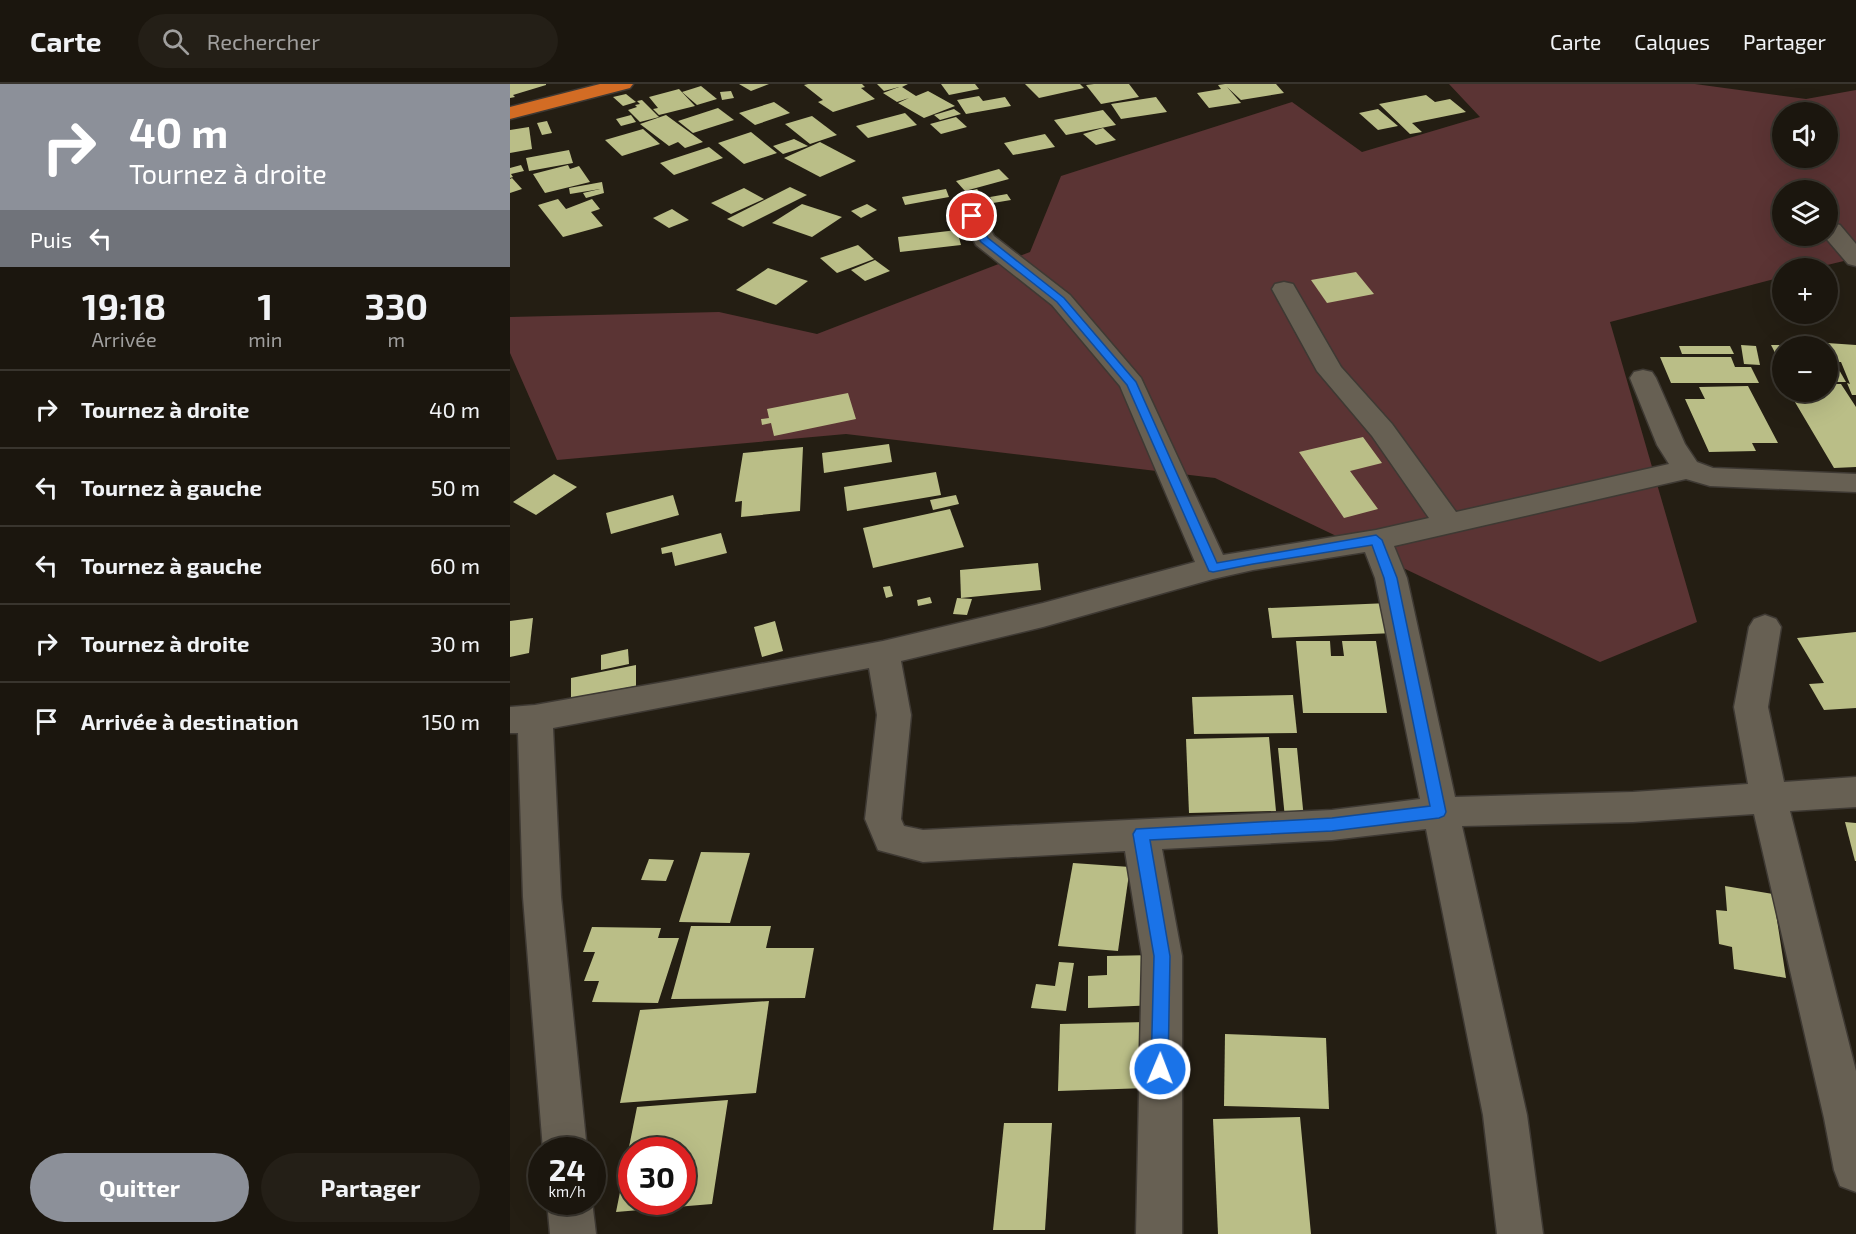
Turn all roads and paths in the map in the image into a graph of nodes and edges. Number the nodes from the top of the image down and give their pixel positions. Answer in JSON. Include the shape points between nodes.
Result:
{"nodes":[{"id":1,"x":622,"y":84,"type":"edge"},
{"id":2,"x":510,"y":113,"type":"edge"},
{"id":3,"x":972,"y":216,"type":"dead end"},
{"id":4,"x":1838,"y":237,"type":"edge"},
{"id":5,"x":1856,"y":259,"type":"edge"},
{"id":6,"x":1284,"y":289,"type":"dead end"},
{"id":7,"x":1643,"y":378,"type":"dead end"},
{"id":8,"x":1687,"y":470,"type":"junction"},
{"id":9,"x":1856,"y":483,"type":"edge"},
{"id":10,"x":1448,"y":523,"type":"junction"},
{"id":11,"x":1376,"y":540,"type":"junction"},
{"id":12,"x":1213,"y":568,"type":"junction"},
{"id":13,"x":1765,"y":627,"type":"dead end"},
{"id":14,"x":883,"y":653,"type":"junction"},
{"id":15,"x":522,"y":719,"type":"edge"},
{"id":16,"x":1856,"y":792,"type":"edge"},
{"id":17,"x":1769,"y":798,"type":"junction"},
{"id":18,"x":1439,"y":812,"type":"junction"},
{"id":19,"x":1141,"y":834,"type":"junction"},
{"id":20,"x":1851,"y":1119,"type":"edge"},
{"id":21,"x":564,"y":1137,"type":"edge"},
{"id":22,"x":1856,"y":1170,"type":"edge"},
{"id":23,"x":571,"y":1215,"type":"edge"},
{"id":24,"x":573,"y":1234,"type":"edge"},
{"id":25,"x":1159,"y":1234,"type":"edge"},
{"id":26,"x":1520,"y":1234,"type":"edge"}],
"edges":[{"from":1,"to":2,"type":"highway"},
{"from":3,"to":12,"type":"street","via":[[984,240],[1061,300],[1132,384]]},
{"from":4,"to":5,"type":"street"},
{"from":6,"to":10,"type":"street","via":[[1330,371],[1382,430]]},
{"from":7,"to":8,"type":"street","via":[[1671,446]]},
{"from":8,"to":9,"type":"street","via":[[1710,477]]},
{"from":8,"to":10,"type":"street"},
{"from":10,"to":11,"type":"street"},
{"from":11,"to":12,"type":"street"},
{"from":11,"to":18,"type":"street","via":[[1390,578]]},
{"from":12,"to":14,"type":"street","via":[[1043,615]]},
{"from":13,"to":17,"type":"street","via":[[1751,707]]},
{"from":14,"to":15,"type":"street"},
{"from":14,"to":19,"type":"street","via":[[894,715],[883,819],[891,839],[923,846]]},
{"from":15,"to":21,"type":"street","via":[[543,897]]},
{"from":16,"to":17,"type":"street"},
{"from":17,"to":18,"type":"street","via":[[1633,807]]},
{"from":17,"to":20,"type":"street"},
{"from":18,"to":19,"type":"street","via":[[1332,825]]},
{"from":18,"to":26,"type":"street","via":[[1506,1115]]},
{"from":19,"to":25,"type":"street","via":[[1162,956]]},
{"from":20,"to":22,"type":"street"},
{"from":23,"to":24,"type":"street"}]}
